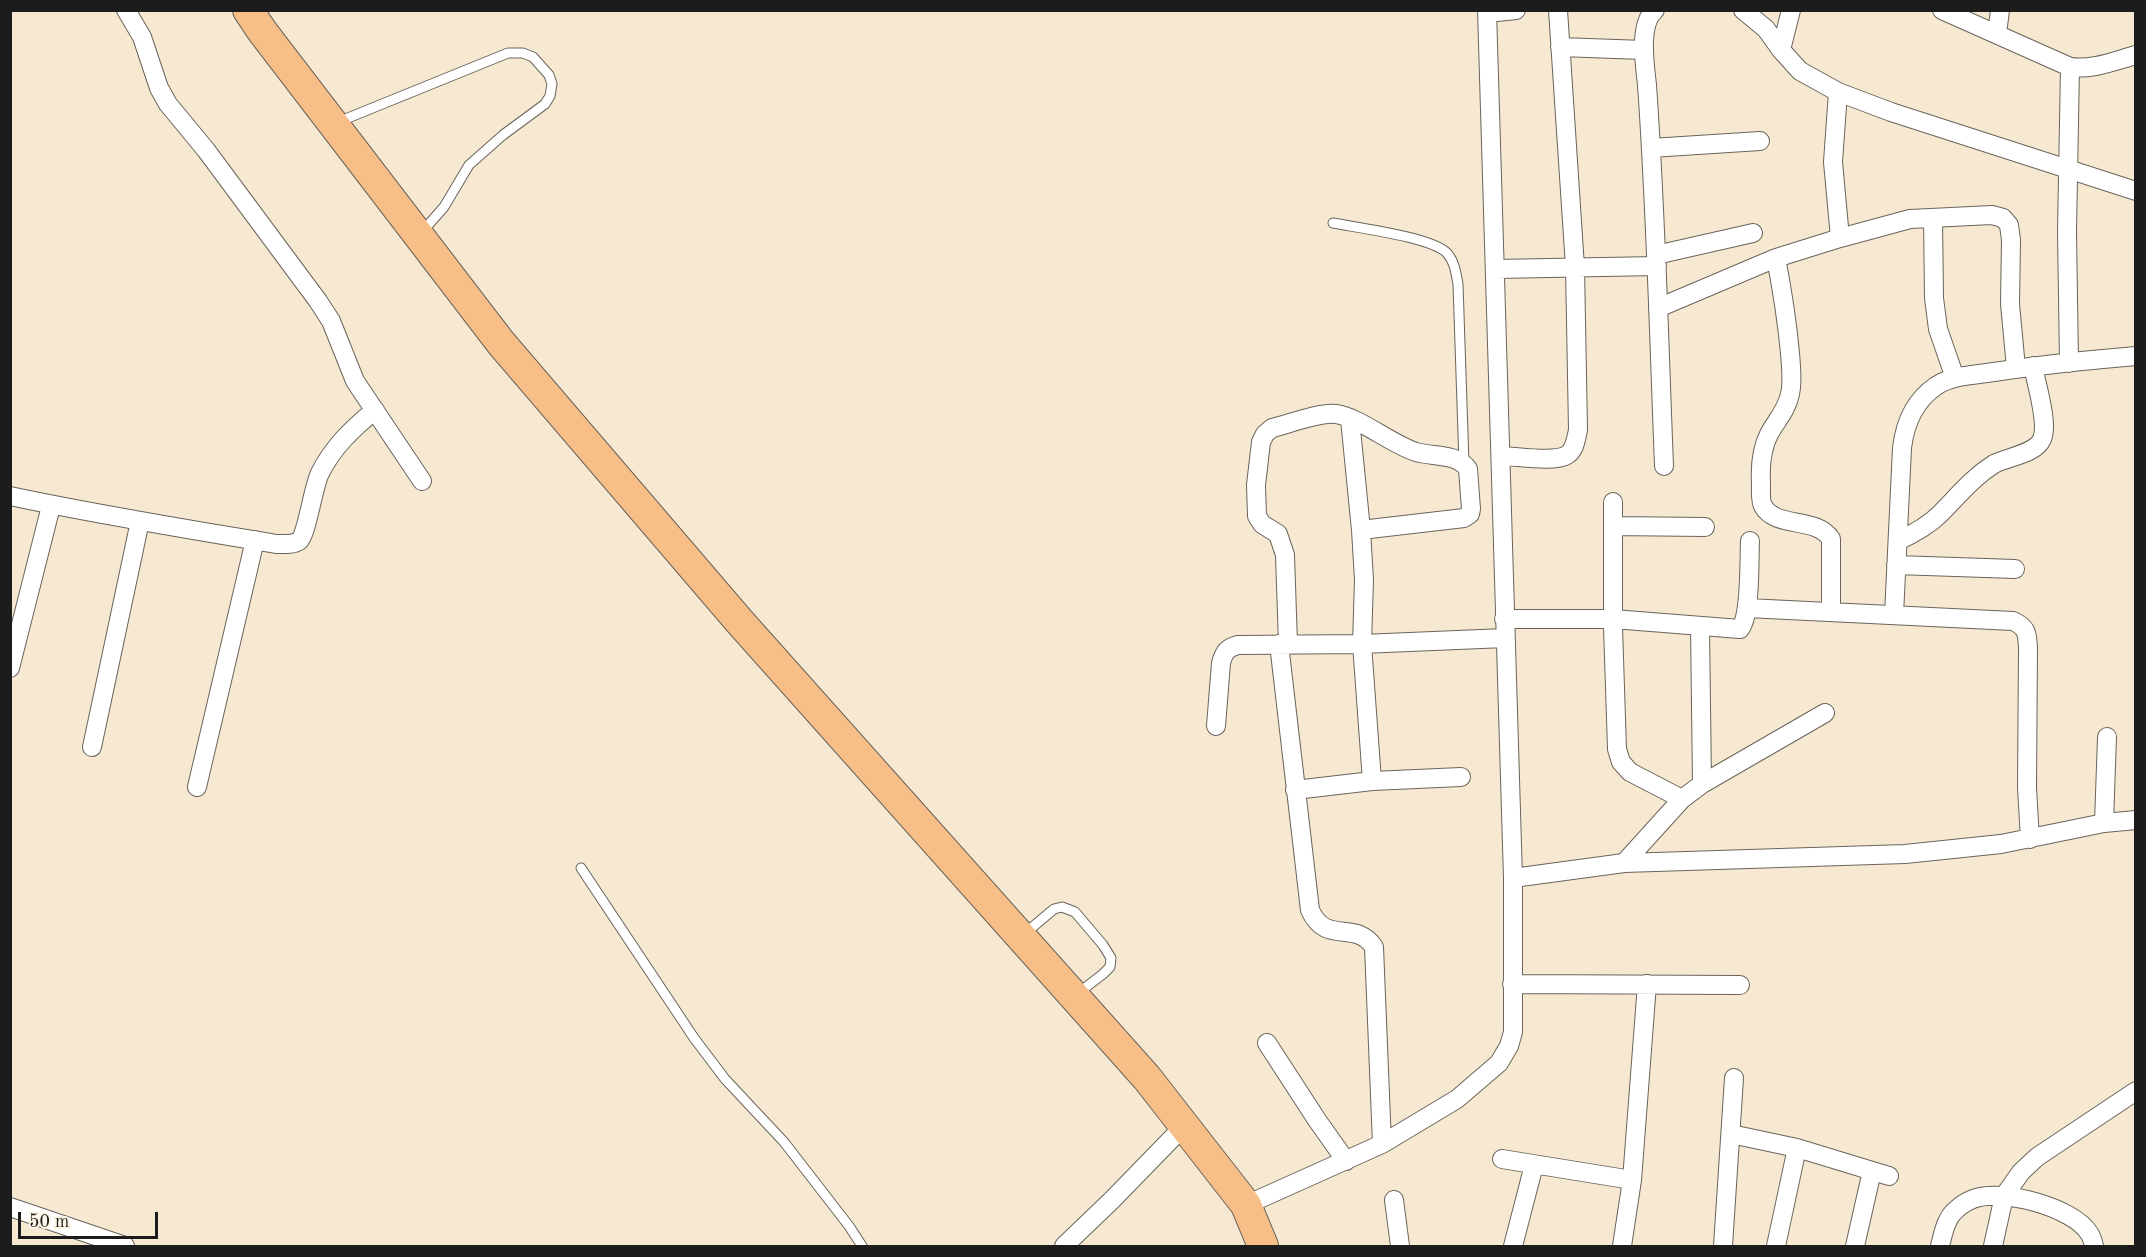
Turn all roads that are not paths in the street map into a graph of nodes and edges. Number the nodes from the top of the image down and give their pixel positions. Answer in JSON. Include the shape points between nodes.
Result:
{"nodes":[{"id":1,"x":126,"y":10,"type":"edge"},
{"id":2,"x":248,"y":10,"type":"edge"},
{"id":3,"x":1516,"y":10,"type":"edge"},
{"id":4,"x":1558,"y":10,"type":"edge"},
{"id":5,"x":1655,"y":10,"type":"edge"},
{"id":6,"x":1743,"y":10,"type":"edge"},
{"id":7,"x":1791,"y":10,"type":"edge"},
{"id":8,"x":1942,"y":10,"type":"edge"},
{"id":9,"x":2000,"y":10,"type":"edge"},
{"id":10,"x":1487,"y":12,"type":"edge"},
{"id":11,"x":1997,"y":34,"type":"junction"},
{"id":12,"x":1560,"y":47,"type":"junction"},
{"id":13,"x":1644,"y":50,"type":"junction"},
{"id":14,"x":1781,"y":50,"type":"junction"},
{"id":15,"x":2136,"y":55,"type":"edge"},
{"id":16,"x":2070,"y":67,"type":"junction"},
{"id":17,"x":1838,"y":93,"type":"junction"},
{"id":18,"x":333,"y":124,"type":"junction"},
{"id":19,"x":1760,"y":141,"type":"dead end"},
{"id":20,"x":1652,"y":148,"type":"junction"},
{"id":21,"x":2068,"y":169,"type":"junction"},
{"id":22,"x":2136,"y":191,"type":"edge"},
{"id":23,"x":1933,"y":218,"type":"junction"},
{"id":24,"x":1333,"y":224,"type":"dead end"},
{"id":25,"x":1753,"y":233,"type":"dead end"},
{"id":26,"x":419,"y":236,"type":"junction"},
{"id":27,"x":1840,"y":238,"type":"junction"},
{"id":28,"x":1776,"y":258,"type":"junction"},
{"id":29,"x":1656,"y":260,"type":"junction"},
{"id":30,"x":1575,"y":267,"type":"junction"},
{"id":31,"x":1495,"y":270,"type":"junction"},
{"id":32,"x":1658,"y":308,"type":"junction"},
{"id":33,"x":2136,"y":356,"type":"edge"},
{"id":34,"x":2069,"y":363,"type":"junction"},
{"id":35,"x":2024,"y":367,"type":"junction"},
{"id":36,"x":1955,"y":378,"type":"junction"},
{"id":37,"x":375,"y":410,"type":"junction"},
{"id":38,"x":1350,"y":418,"type":"junction"},
{"id":39,"x":1501,"y":456,"type":"junction"},
{"id":40,"x":1664,"y":466,"type":"dead end"},
{"id":41,"x":1466,"y":470,"type":"junction"},
{"id":42,"x":1501,"y":476,"type":"junction"},
{"id":43,"x":422,"y":481,"type":"dead end"},
{"id":44,"x":10,"y":496,"type":"edge"},
{"id":45,"x":1613,"y":502,"type":"dead end"},
{"id":46,"x":51,"y":506,"type":"junction"},
{"id":47,"x":140,"y":521,"type":"junction"},
{"id":48,"x":1613,"y":526,"type":"junction"},
{"id":49,"x":1705,"y":527,"type":"dead end"},
{"id":50,"x":1361,"y":530,"type":"junction"},
{"id":51,"x":255,"y":540,"type":"junction"},
{"id":52,"x":1750,"y":541,"type":"dead end"},
{"id":53,"x":1898,"y":542,"type":"junction"},
{"id":54,"x":1896,"y":565,"type":"junction"},
{"id":55,"x":2015,"y":569,"type":"dead end"},
{"id":56,"x":1747,"y":608,"type":"junction"},
{"id":57,"x":1831,"y":611,"type":"junction"},
{"id":58,"x":1894,"y":615,"type":"junction"},
{"id":59,"x":1504,"y":619,"type":"junction"},
{"id":60,"x":1613,"y":619,"type":"junction"},
{"id":61,"x":1700,"y":626,"type":"junction"},
{"id":62,"x":1505,"y":638,"type":"junction"},
{"id":63,"x":1283,"y":644,"type":"junction"},
{"id":64,"x":1362,"y":644,"type":"junction"},
{"id":65,"x":10,"y":668,"type":"edge"},
{"id":66,"x":1825,"y":713,"type":"dead end"},
{"id":67,"x":1216,"y":726,"type":"dead end"},
{"id":68,"x":2108,"y":737,"type":"dead end"},
{"id":69,"x":92,"y":747,"type":"dead end"},
{"id":70,"x":1461,"y":777,"type":"dead end"},
{"id":71,"x":1372,"y":781,"type":"junction"},
{"id":72,"x":1702,"y":784,"type":"junction"},
{"id":73,"x":197,"y":787,"type":"dead end"},
{"id":74,"x":1295,"y":790,"type":"junction"},
{"id":75,"x":1682,"y":799,"type":"junction"},
{"id":76,"x":2136,"y":820,"type":"edge"},
{"id":77,"x":2104,"y":824,"type":"junction"},
{"id":78,"x":2030,"y":839,"type":"junction"},
{"id":79,"x":1624,"y":863,"type":"junction"},
{"id":80,"x":581,"y":868,"type":"dead end"},
{"id":81,"x":1513,"y":878,"type":"junction"},
{"id":82,"x":1021,"y":937,"type":"junction"},
{"id":83,"x":1512,"y":984,"type":"junction"},
{"id":84,"x":1647,"y":984,"type":"junction"},
{"id":85,"x":1740,"y":984,"type":"dead end"},
{"id":86,"x":1074,"y":996,"type":"junction"},
{"id":87,"x":1267,"y":1043,"type":"dead end"},
{"id":88,"x":1734,"y":1078,"type":"dead end"},
{"id":89,"x":2136,"y":1091,"type":"edge"},
{"id":90,"x":1184,"y":1126,"type":"junction"},
{"id":91,"x":1731,"y":1134,"type":"junction"},
{"id":92,"x":1382,"y":1144,"type":"junction"},
{"id":93,"x":1797,"y":1148,"type":"junction"},
{"id":94,"x":1502,"y":1159,"type":"dead end"},
{"id":95,"x":1346,"y":1161,"type":"junction"},
{"id":96,"x":1534,"y":1165,"type":"junction"},
{"id":97,"x":1632,"y":1180,"type":"junction"},
{"id":98,"x":2004,"y":1196,"type":"junction"},
{"id":99,"x":1394,"y":1200,"type":"dead end"},
{"id":100,"x":1246,"y":1205,"type":"junction"},
{"id":101,"x":10,"y":1207,"type":"edge"},
{"id":102,"x":125,"y":1246,"type":"edge"},
{"id":103,"x":862,"y":1246,"type":"edge"},
{"id":104,"x":1064,"y":1246,"type":"edge"},
{"id":105,"x":1263,"y":1246,"type":"edge"},
{"id":106,"x":1400,"y":1246,"type":"edge"},
{"id":107,"x":1513,"y":1246,"type":"edge"},
{"id":108,"x":1622,"y":1246,"type":"edge"},
{"id":109,"x":1723,"y":1246,"type":"edge"},
{"id":110,"x":1776,"y":1246,"type":"edge"},
{"id":111,"x":1855,"y":1246,"type":"edge"},
{"id":112,"x":1940,"y":1246,"type":"edge"},
{"id":113,"x":1993,"y":1246,"type":"edge"},
{"id":114,"x":2094,"y":1246,"type":"edge"}],
"edges":[{"from":1,"to":37,"type":"street","via":[[142,37],[168,104],[318,301],[331,321],[355,381]]},
{"from":2,"to":18,"type":"highway"},
{"from":3,"to":10,"type":"street"},
{"from":4,"to":12,"type":"street"},
{"from":5,"to":13,"type":"street","via":[[1645,27]]},
{"from":6,"to":14,"type":"street","via":[[1766,29]]},
{"from":7,"to":14,"type":"street"},
{"from":8,"to":11,"type":"street"},
{"from":9,"to":11,"type":"street"},
{"from":10,"to":31,"type":"street"},
{"from":11,"to":16,"type":"street"},
{"from":12,"to":13,"type":"street"},
{"from":12,"to":30,"type":"street"},
{"from":13,"to":20,"type":"street"},
{"from":14,"to":17,"type":"street","via":[[1800,71]]},
{"from":15,"to":16,"type":"street","via":[[2093,67]]},
{"from":16,"to":21,"type":"street"},
{"from":17,"to":21,"type":"street"},
{"from":17,"to":27,"type":"street","via":[[1833,162]]},
{"from":18,"to":26,"type":"highway"},
{"from":18,"to":26,"type":"lane","via":[[508,53],[523,52],[533,57],[549,75],[552,84],[545,104],[469,165],[444,207]]},
{"from":19,"to":20,"type":"street"},
{"from":20,"to":29,"type":"street"},
{"from":21,"to":22,"type":"street"},
{"from":21,"to":34,"type":"street"},
{"from":23,"to":27,"type":"street","via":[[1910,219]]},
{"from":23,"to":35,"type":"street","via":[[1992,215],[2009,225],[2010,304]]},
{"from":23,"to":36,"type":"street","via":[[1938,329]]},
{"from":24,"to":41,"type":"lane","via":[[1437,246],[1455,266]]},
{"from":25,"to":29,"type":"street"},
{"from":26,"to":82,"type":"highway","via":[[501,343],[756,639]]},
{"from":27,"to":28,"type":"street"},
{"from":28,"to":32,"type":"street"},
{"from":28,"to":57,"type":"street","via":[[1791,376],[1786,408],[1764,447],[1760,466],[1763,506],[1792,522],[1826,531],[1831,539]]},
{"from":29,"to":30,"type":"street"},
{"from":29,"to":32,"type":"street"},
{"from":30,"to":31,"type":"street"},
{"from":30,"to":39,"type":"street","via":[[1575,446],[1558,458]]},
{"from":31,"to":39,"type":"street"},
{"from":32,"to":40,"type":"street"},
{"from":33,"to":34,"type":"street"},
{"from":34,"to":35,"type":"street"},
{"from":35,"to":36,"type":"street"},
{"from":35,"to":53,"type":"street","via":[[2044,423],[2040,443],[1976,477],[1940,515]]},
{"from":36,"to":53,"type":"street","via":[[1925,396],[1905,428]]},
{"from":37,"to":43,"type":"street"},
{"from":37,"to":51,"type":"street","via":[[351,430],[325,463],[299,541],[276,544]]},
{"from":38,"to":41,"type":"street","via":[[1405,448],[1456,459]]},
{"from":38,"to":50,"type":"street"},
{"from":38,"to":63,"type":"street","via":[[1326,414],[1272,428],[1261,442],[1257,516],[1278,534],[1283,548]]},
{"from":39,"to":42,"type":"street"},
{"from":41,"to":42,"type":"street"},
{"from":41,"to":50,"type":"street","via":[[1471,508],[1464,518]]},
{"from":42,"to":59,"type":"street"},
{"from":44,"to":46,"type":"street"},
{"from":45,"to":48,"type":"street"},
{"from":46,"to":47,"type":"street"},
{"from":46,"to":65,"type":"street"},
{"from":47,"to":51,"type":"street"},
{"from":47,"to":69,"type":"street"},
{"from":48,"to":49,"type":"street"},
{"from":48,"to":60,"type":"street"},
{"from":50,"to":64,"type":"street"},
{"from":51,"to":73,"type":"street"},
{"from":52,"to":56,"type":"street"},
{"from":53,"to":54,"type":"street"},
{"from":54,"to":55,"type":"street"},
{"from":54,"to":58,"type":"street"},
{"from":56,"to":57,"type":"street"},
{"from":56,"to":61,"type":"street","via":[[1740,629]]},
{"from":57,"to":58,"type":"street"},
{"from":58,"to":78,"type":"street","via":[[2013,621],[2022,625],[2028,648]]},
{"from":59,"to":60,"type":"street"},
{"from":59,"to":62,"type":"street"},
{"from":60,"to":61,"type":"street"},
{"from":60,"to":75,"type":"street","via":[[1617,748],[1621,762],[1641,779]]},
{"from":61,"to":72,"type":"street"},
{"from":62,"to":64,"type":"street"},
{"from":62,"to":81,"type":"street"},
{"from":63,"to":64,"type":"street"},
{"from":63,"to":67,"type":"street","via":[[1228,648],[1221,663]]},
{"from":63,"to":74,"type":"street"},
{"from":64,"to":71,"type":"street"},
{"from":66,"to":72,"type":"street"},
{"from":68,"to":77,"type":"street"},
{"from":70,"to":71,"type":"street"},
{"from":71,"to":74,"type":"street"},
{"from":72,"to":75,"type":"street"},
{"from":74,"to":92,"type":"street","via":[[1314,919],[1328,930],[1359,934],[1374,947]]},
{"from":75,"to":79,"type":"street"},
{"from":76,"to":77,"type":"street"},
{"from":77,"to":78,"type":"street"},
{"from":78,"to":79,"type":"street","via":[[1905,854]]},
{"from":79,"to":81,"type":"street"},
{"from":80,"to":103,"type":"lane","via":[[694,1038],[725,1079],[784,1142]]},
{"from":81,"to":83,"type":"street"},
{"from":82,"to":86,"type":"highway"},
{"from":82,"to":86,"type":"lane","via":[[1054,909],[1062,907],[1075,912],[1103,945],[1110,967]]},
{"from":83,"to":84,"type":"street"},
{"from":83,"to":92,"type":"street","via":[[1513,1032],[1499,1063],[1457,1099]]},
{"from":84,"to":85,"type":"street"},
{"from":84,"to":97,"type":"street"},
{"from":86,"to":90,"type":"highway"},
{"from":87,"to":95,"type":"street"},
{"from":88,"to":91,"type":"street"},
{"from":89,"to":98,"type":"street","via":[[2037,1157]]},
{"from":90,"to":100,"type":"highway"},
{"from":90,"to":104,"type":"street"},
{"from":91,"to":93,"type":"street"},
{"from":91,"to":109,"type":"street"},
{"from":92,"to":95,"type":"street"},
{"from":93,"to":110,"type":"street"},
{"from":93,"to":111,"type":"street","via":[[1881,1174]]},
{"from":94,"to":96,"type":"street"},
{"from":95,"to":100,"type":"street"},
{"from":96,"to":97,"type":"street"},
{"from":96,"to":107,"type":"street"},
{"from":97,"to":108,"type":"street"},
{"from":98,"to":112,"type":"street","via":[[1974,1198],[1955,1210],[1944,1227]]},
{"from":98,"to":113,"type":"street"},
{"from":98,"to":114,"type":"street","via":[[2059,1209],[2089,1233]]},
{"from":99,"to":106,"type":"street"},
{"from":100,"to":105,"type":"highway"},
{"from":101,"to":102,"type":"street"}]}
